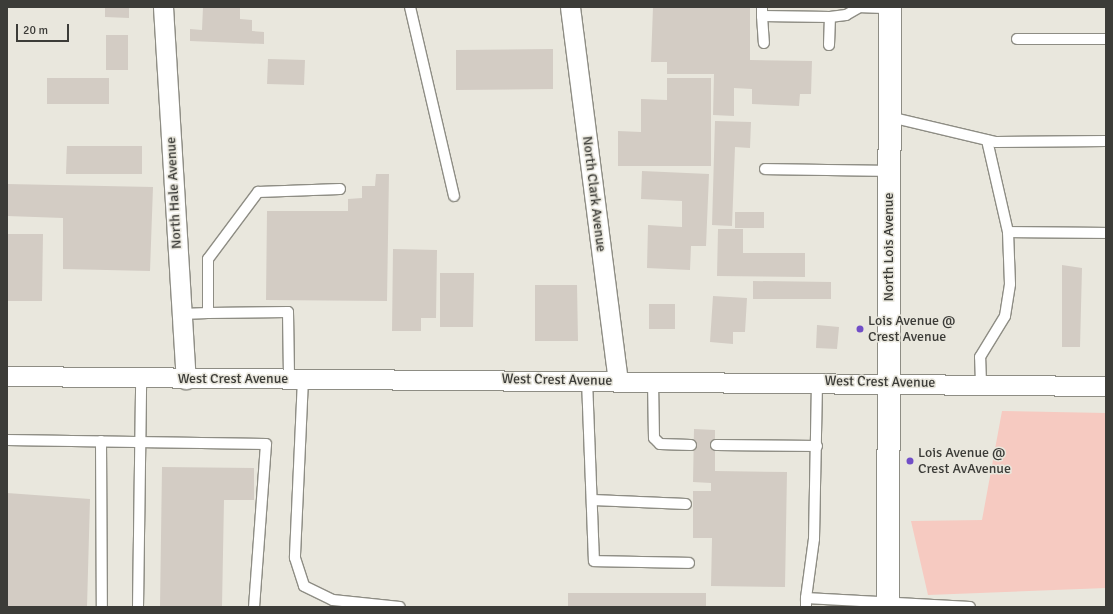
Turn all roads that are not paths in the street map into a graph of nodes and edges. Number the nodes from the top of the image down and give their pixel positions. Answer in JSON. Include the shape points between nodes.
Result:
{"nodes":[{"id":1,"x":163,"y":7,"type":"edge"},
{"id":2,"x":410,"y":7,"type":"edge"},
{"id":3,"x":570,"y":7,"type":"edge"},
{"id":4,"x":857,"y":7,"type":"edge"},
{"id":5,"x":890,"y":7,"type":"edge"},
{"id":6,"x":762,"y":11,"type":"edge"},
{"id":7,"x":830,"y":17,"type":"junction"},
{"id":8,"x":1017,"y":40,"type":"dead end"},
{"id":9,"x":1106,"y":40,"type":"edge"},
{"id":10,"x":764,"y":43,"type":"dead end"},
{"id":11,"x":829,"y":45,"type":"dead end"},
{"id":12,"x":890,"y":117,"type":"junction"},
{"id":13,"x":987,"y":140,"type":"junction"},
{"id":14,"x":1106,"y":141,"type":"edge"},
{"id":15,"x":764,"y":169,"type":"dead end"},
{"id":16,"x":890,"y":171,"type":"junction"},
{"id":17,"x":340,"y":189,"type":"dead end"},
{"id":18,"x":454,"y":196,"type":"dead end"},
{"id":19,"x":1008,"y":232,"type":"junction"},
{"id":20,"x":1106,"y":233,"type":"edge"},
{"id":21,"x":208,"y":312,"type":"junction"},
{"id":22,"x":182,"y":314,"type":"junction"},
{"id":23,"x":7,"y":376,"type":"edge"},
{"id":24,"x":141,"y":378,"type":"junction"},
{"id":25,"x":186,"y":379,"type":"junction"},
{"id":26,"x":296,"y":379,"type":"junction"},
{"id":27,"x":587,"y":380,"type":"junction"},
{"id":28,"x":618,"y":381,"type":"junction"},
{"id":29,"x":653,"y":381,"type":"junction"},
{"id":30,"x":817,"y":381,"type":"junction"},
{"id":31,"x":889,"y":381,"type":"junction"},
{"id":32,"x":981,"y":383,"type":"junction"},
{"id":33,"x":1106,"y":386,"type":"edge"},
{"id":34,"x":7,"y":440,"type":"edge"},
{"id":35,"x":101,"y":441,"type":"junction"},
{"id":36,"x":141,"y":442,"type":"junction"},
{"id":37,"x":691,"y":444,"type":"dead end"},
{"id":38,"x":716,"y":445,"type":"dead end"},
{"id":39,"x":817,"y":446,"type":"junction"},
{"id":40,"x":593,"y":500,"type":"junction"},
{"id":41,"x":686,"y":504,"type":"dead end"},
{"id":42,"x":689,"y":563,"type":"dead end"},
{"id":43,"x":806,"y":603,"type":"edge"},
{"id":44,"x":888,"y":606,"type":"edge"},
{"id":45,"x":102,"y":607,"type":"edge"},
{"id":46,"x":138,"y":607,"type":"edge"},
{"id":47,"x":254,"y":607,"type":"edge"},
{"id":48,"x":400,"y":607,"type":"edge"},
{"id":49,"x":951,"y":607,"type":"edge"},
{"id":50,"x":970,"y":607,"type":"edge"}],
"edges":[{"from":1,"to":22,"type":"street","name":"North Hale Avenue"},
{"from":2,"to":18,"type":"lane"},
{"from":3,"to":28,"type":"street","name":"North Clark Avenue"},
{"from":4,"to":5,"type":"lane"},
{"from":4,"to":7,"type":"lane","via":[[846,16]]},
{"from":5,"to":12,"type":"street","name":"North Lois Avenue"},
{"from":6,"to":7,"type":"lane"},
{"from":6,"to":10,"type":"lane"},
{"from":7,"to":11,"type":"lane"},
{"from":8,"to":9,"type":"lane"},
{"from":12,"to":13,"type":"lane"},
{"from":12,"to":16,"type":"street","name":"North Lois Avenue"},
{"from":13,"to":14,"type":"lane"},
{"from":13,"to":19,"type":"lane"},
{"from":15,"to":16,"type":"lane"},
{"from":16,"to":31,"type":"street","name":"North Lois Avenue"},
{"from":17,"to":21,"type":"lane","via":[[258,192],[208,259]]},
{"from":19,"to":20,"type":"lane"},
{"from":19,"to":32,"type":"lane","via":[[1010,284],[1004,316],[980,357]]},
{"from":21,"to":22,"type":"lane"},
{"from":21,"to":26,"type":"lane","via":[[288,312]]},
{"from":22,"to":25,"type":"street","name":"North Hale Avenue"},
{"from":23,"to":24,"type":"street","name":"West Crest Avenue"},
{"from":24,"to":25,"type":"street","name":"West Crest Avenue"},
{"from":24,"to":36,"type":"lane"},
{"from":25,"to":26,"type":"street","name":"West Crest Avenue"},
{"from":26,"to":27,"type":"street","name":"West Crest Avenue"},
{"from":26,"to":48,"type":"lane","via":[[295,558],[304,586],[332,600]]},
{"from":27,"to":28,"type":"street","name":"West Crest Avenue"},
{"from":27,"to":40,"type":"lane"},
{"from":28,"to":29,"type":"street","name":"West Crest Avenue"},
{"from":29,"to":30,"type":"street","name":"West Crest Avenue"},
{"from":29,"to":37,"type":"lane","via":[[654,438],[660,444]]},
{"from":30,"to":31,"type":"street","name":"West Crest Avenue"},
{"from":30,"to":39,"type":"lane"},
{"from":31,"to":32,"type":"street","name":"West Crest Avenue"},
{"from":31,"to":44,"type":"street","name":"North Lois Avenue"},
{"from":32,"to":33,"type":"street","name":"West Crest Avenue"},
{"from":34,"to":35,"type":"lane"},
{"from":35,"to":36,"type":"lane"},
{"from":35,"to":45,"type":"lane"},
{"from":36,"to":46,"type":"lane"},
{"from":36,"to":47,"type":"lane","via":[[266,444]]},
{"from":38,"to":39,"type":"lane"},
{"from":39,"to":43,"type":"lane","via":[[814,539]]},
{"from":40,"to":41,"type":"lane"},
{"from":40,"to":42,"type":"lane","via":[[594,561]]},
{"from":43,"to":44,"type":"lane","via":[[870,600]]},
{"from":44,"to":49,"type":"lane"},
{"from":49,"to":50,"type":"lane"}]}
